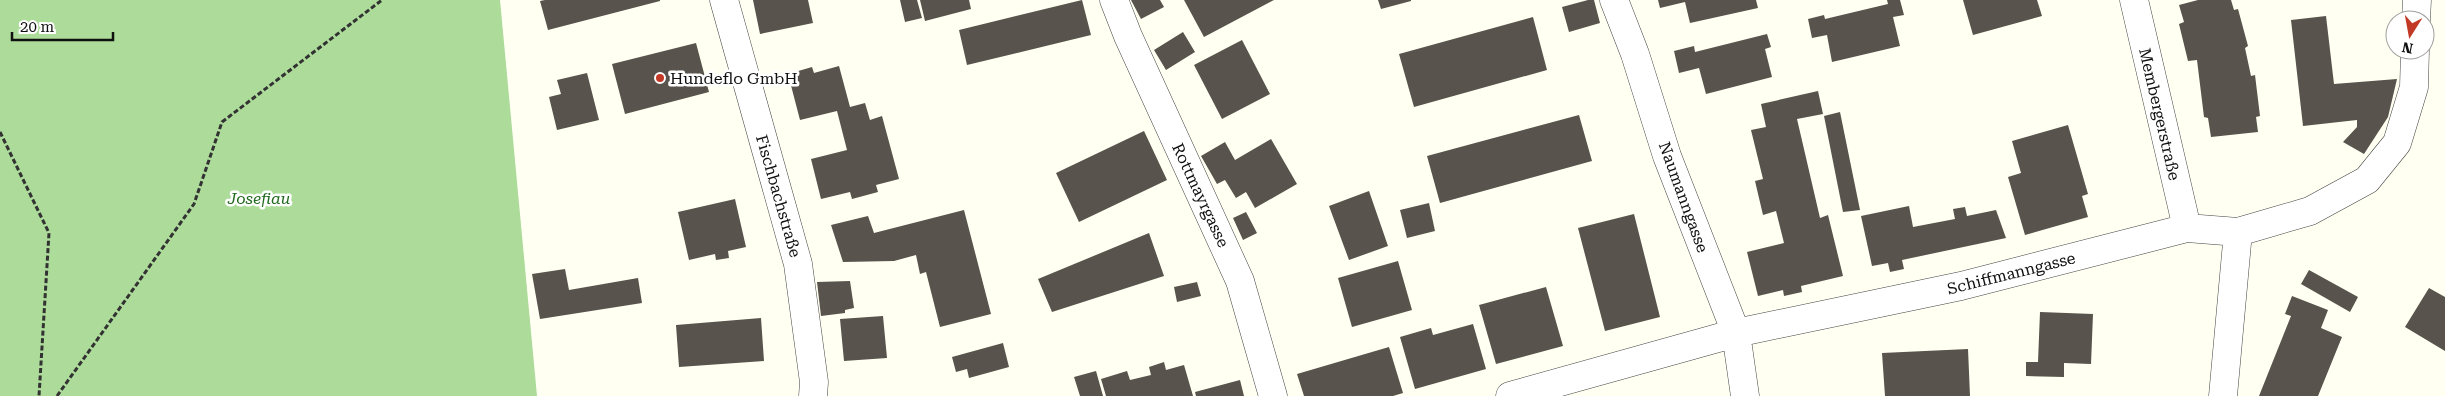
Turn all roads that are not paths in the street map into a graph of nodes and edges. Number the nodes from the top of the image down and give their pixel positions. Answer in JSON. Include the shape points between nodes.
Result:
{"nodes":[{"id":1,"x":724,"y":0,"type":"edge"},
{"id":2,"x":1114,"y":0,"type":"edge"},
{"id":3,"x":1614,"y":0,"type":"edge"},
{"id":4,"x":2134,"y":0,"type":"edge"},
{"id":5,"x":2415,"y":60,"type":"edge"},
{"id":6,"x":2187,"y":228,"type":"junction"},
{"id":7,"x":2238,"y":232,"type":"junction"},
{"id":8,"x":1736,"y":333,"type":"junction"},
{"id":9,"x":814,"y":396,"type":"edge"},
{"id":10,"x":1273,"y":396,"type":"edge"},
{"id":11,"x":1510,"y":396,"type":"edge"},
{"id":12,"x":1745,"y":396,"type":"edge"},
{"id":13,"x":2223,"y":396,"type":"edge"}],
"edges":[{"from":1,"to":9,"type":"street","name":"Fischbachstraße","via":[[798,264]]},
{"from":2,"to":10,"type":"street","name":"Rottmayrgasse","via":[[1240,281]]},
{"from":3,"to":8,"type":"street","name":"Naumanngasse","via":[[1635,54],[1667,156]]},
{"from":4,"to":6,"type":"street","name":"Membergerstraße"},
{"from":5,"to":7,"type":"street","name":"Schiffmanngasse","via":[[2414,87],[2397,143],[2367,180],[2310,211]]},
{"from":6,"to":7,"type":"street","name":"Schiffmanngasse"},
{"from":6,"to":8,"type":"street","name":"Schiffmanngasse","via":[[1961,286]]},
{"from":7,"to":13,"type":"street"},
{"from":8,"to":11,"type":"street","name":"Schiffmanngasse"},
{"from":8,"to":12,"type":"street","name":"Naumanngasse"}]}
